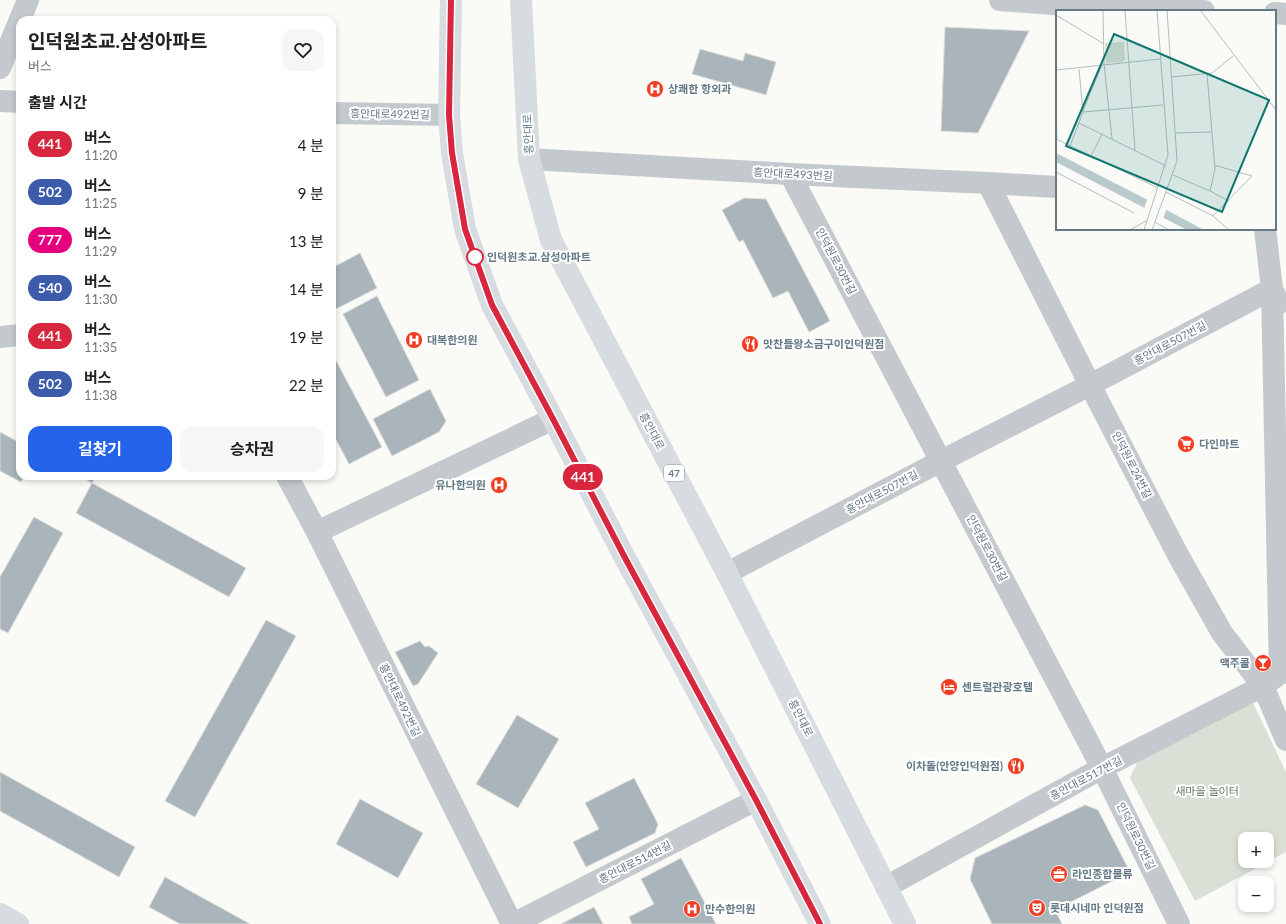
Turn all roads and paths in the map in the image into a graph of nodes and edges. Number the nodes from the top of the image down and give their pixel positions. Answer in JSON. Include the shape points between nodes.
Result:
{"nodes":[{"id":1,"x":28,"y":0,"type":"edge"},
{"id":2,"x":451,"y":0,"type":"edge"},
{"id":3,"x":521,"y":0,"type":"edge"},
{"id":4,"x":1000,"y":0,"type":"edge"},
{"id":5,"x":1080,"y":8,"type":"edge"},
{"id":6,"x":1163,"y":10,"type":"edge"},
{"id":7,"x":1276,"y":13,"type":"edge"},
{"id":8,"x":1286,"y":14,"type":"edge"},
{"id":9,"x":21,"y":16,"type":"edge"},
{"id":10,"x":16,"y":29,"type":"edge"},
{"id":11,"x":0,"y":68,"type":"edge"},
{"id":12,"x":0,"y":101,"type":"edge"},
{"id":13,"x":16,"y":102,"type":"edge"},
{"id":14,"x":336,"y":113,"type":"edge"},
{"id":15,"x":449,"y":115,"type":"junction"},
{"id":16,"x":529,"y":159,"type":"junction"},
{"id":17,"x":790,"y":174,"type":"junction"},
{"id":18,"x":988,"y":183,"type":"junction"},
{"id":19,"x":1056,"y":187,"type":"edge"},
{"id":20,"x":1265,"y":230,"type":"edge"},
{"id":21,"x":1272,"y":289,"type":"junction"},
{"id":22,"x":1286,"y":316,"type":"edge"},
{"id":23,"x":16,"y":335,"type":"edge"},
{"id":24,"x":0,"y":337,"type":"edge"},
{"id":25,"x":1090,"y":385,"type":"junction"},
{"id":26,"x":553,"y":419,"type":"junction"},
{"id":27,"x":941,"y":461,"type":"junction"},
{"id":28,"x":289,"y":480,"type":"edge"},
{"id":29,"x":316,"y":532,"type":"junction"},
{"id":30,"x":727,"y":573,"type":"junction"},
{"id":31,"x":1276,"y":676,"type":"edge"},
{"id":32,"x":1286,"y":740,"type":"edge"},
{"id":33,"x":1102,"y":768,"type":"junction"},
{"id":34,"x":756,"y":800,"type":"junction"},
{"id":35,"x":886,"y":887,"type":"junction"},
{"id":36,"x":0,"y":914,"type":"edge"},
{"id":37,"x":18,"y":924,"type":"edge"},
{"id":38,"x":513,"y":924,"type":"edge"},
{"id":39,"x":820,"y":924,"type":"edge"},
{"id":40,"x":905,"y":924,"type":"edge"},
{"id":41,"x":1179,"y":924,"type":"edge"}],
"edges":[{"from":1,"to":9,"type":"street"},
{"from":2,"to":15,"type":"main road"},
{"from":3,"to":16,"type":"main road","name":"흥안대로","number":"47"},
{"from":4,"to":5,"type":"street"},
{"from":5,"to":6,"type":"street"},
{"from":7,"to":8,"type":"street"},
{"from":10,"to":11,"type":"street"},
{"from":12,"to":13,"type":"street"},
{"from":14,"to":15,"type":"street","name":"흥안대로492번길"},
{"from":15,"to":26,"type":"main road","via":[[452,153],[465,229],[492,305]]},
{"from":16,"to":17,"type":"street","name":"흥안대로493번길"},
{"from":16,"to":30,"type":"main road","name":"흥안대로","number":"47","via":[[551,240]]},
{"from":17,"to":18,"type":"street","name":"흥안대로493번길"},
{"from":17,"to":27,"type":"street","name":"인덕원로30번길"},
{"from":18,"to":19,"type":"street","name":"흥안대로493번길"},
{"from":18,"to":25,"type":"street","name":"인덕원로24번길"},
{"from":20,"to":21,"type":"street"},
{"from":21,"to":22,"type":"street"},
{"from":21,"to":25,"type":"street","name":"흥안대로507번길"},
{"from":21,"to":31,"type":"street"},
{"from":23,"to":24,"type":"street"},
{"from":25,"to":27,"type":"street","name":"흥안대로507번길"},
{"from":25,"to":31,"type":"street","name":"인덕원로24번길","via":[[1178,555],[1222,633]]},
{"from":26,"to":29,"type":"street"},
{"from":26,"to":34,"type":"main road"},
{"from":27,"to":30,"type":"street","name":"흥안대로507번길"},
{"from":27,"to":33,"type":"street","name":"인덕원로30번길"},
{"from":28,"to":29,"type":"street","name":"흥안대로492번길"},
{"from":29,"to":38,"type":"street","name":"흥안대로492번길"},
{"from":30,"to":35,"type":"main road","name":"흥안대로","number":"47"},
{"from":31,"to":32,"type":"street","name":"인덕원로24번길"},
{"from":31,"to":33,"type":"street","name":"흥안대로517번길"},
{"from":33,"to":35,"type":"street","name":"흥안대로517번길"},
{"from":33,"to":41,"type":"street","name":"인덕원로30번길"},
{"from":34,"to":38,"type":"street","name":"흥안대로514번길"},
{"from":34,"to":39,"type":"main road"},
{"from":35,"to":40,"type":"main road","name":"흥안대로","number":"47"},
{"from":36,"to":37,"type":"main road"}]}
